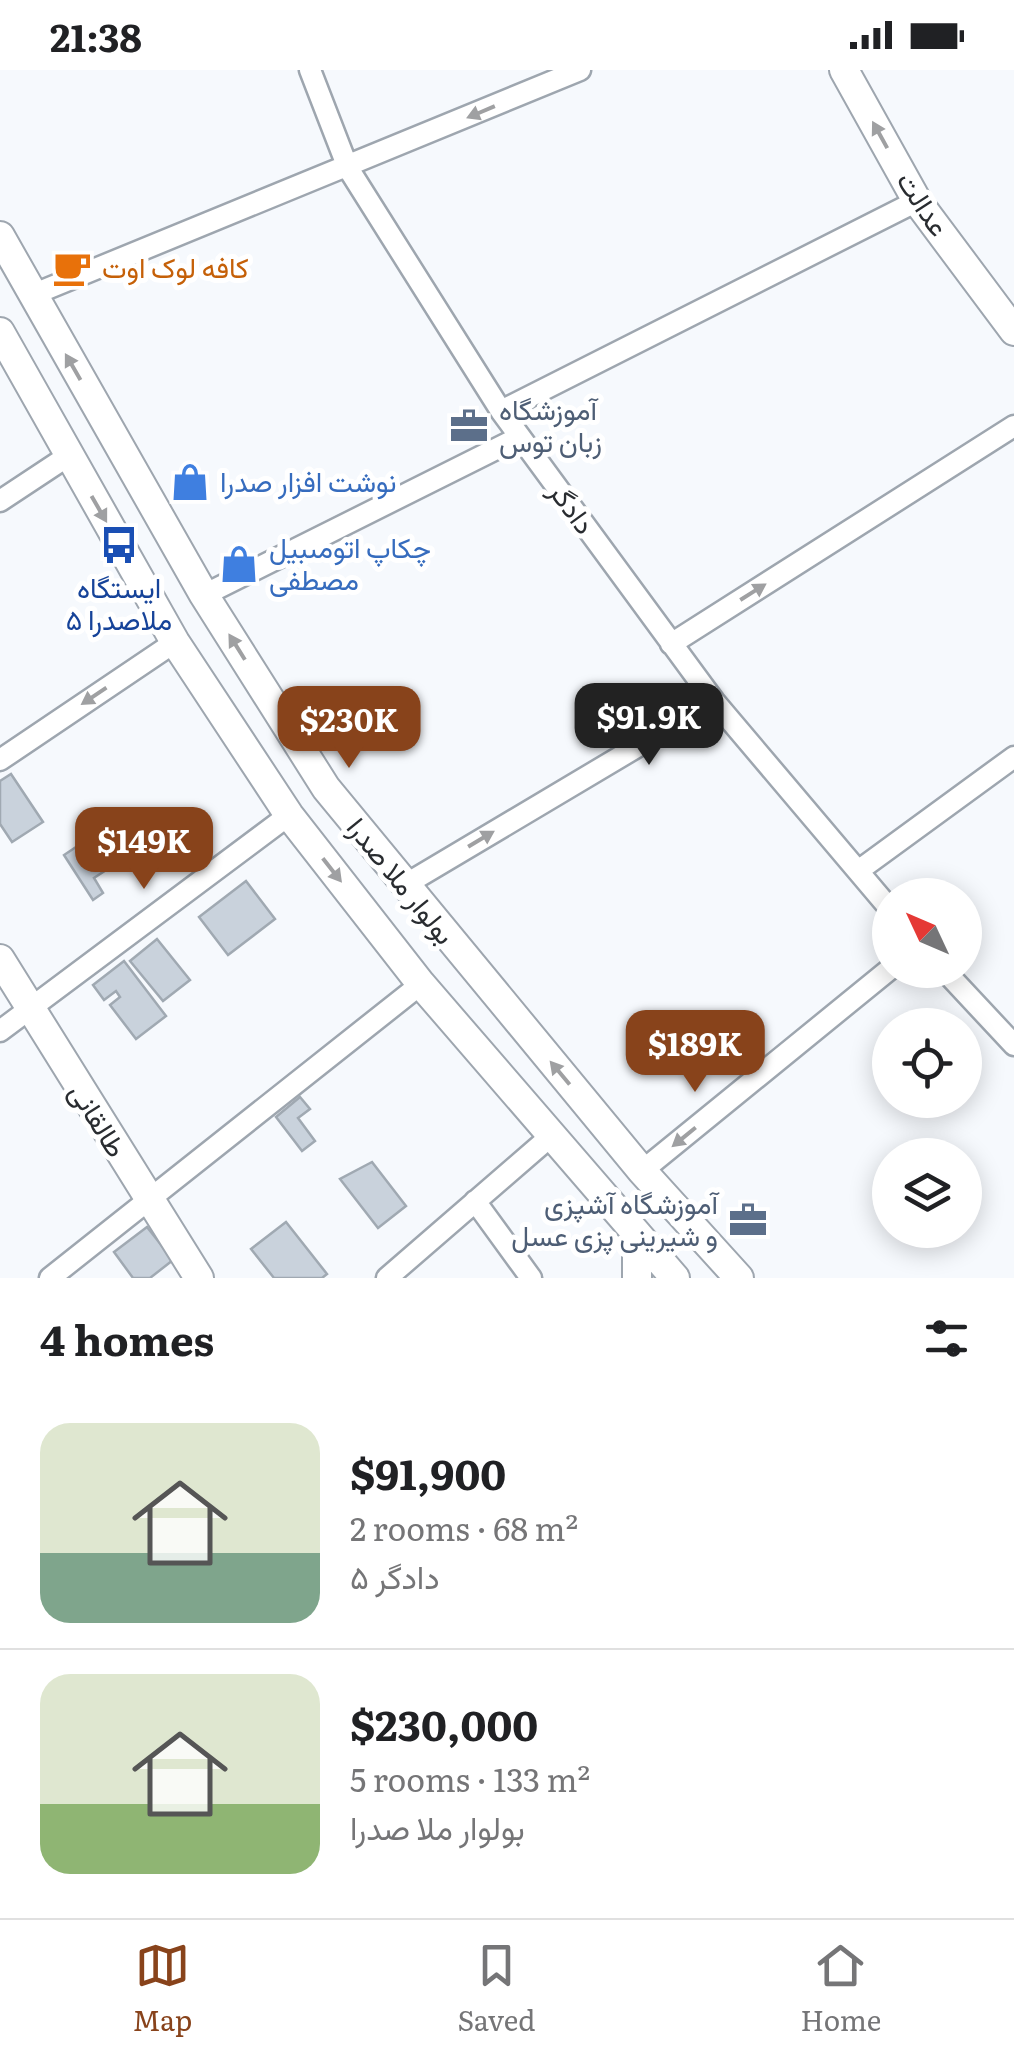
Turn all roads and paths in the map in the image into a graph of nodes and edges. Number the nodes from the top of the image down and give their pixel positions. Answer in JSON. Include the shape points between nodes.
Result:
{"nodes":[{"id":1,"x":310,"y":70,"type":"edge"},
{"id":2,"x":844,"y":70,"type":"edge"},
{"id":3,"x":575,"y":72,"type":"edge"},
{"id":4,"x":348,"y":168,"type":"junction"},
{"id":5,"x":917,"y":201,"type":"junction"},
{"id":6,"x":0,"y":236,"type":"edge"},
{"id":7,"x":32,"y":295,"type":"junction"},
{"id":8,"x":1014,"y":331,"type":"edge"},
{"id":9,"x":0,"y":332,"type":"edge"},
{"id":10,"x":501,"y":411,"type":"junction"},
{"id":11,"x":1014,"y":426,"type":"edge"},
{"id":12,"x":520,"y":436,"type":"junction"},
{"id":13,"x":68,"y":456,"type":"junction"},
{"id":14,"x":0,"y":501,"type":"edge"},
{"id":15,"x":204,"y":596,"type":"junction"},
{"id":16,"x":175,"y":642,"type":"junction"},
{"id":17,"x":671,"y":644,"type":"junction"},
{"id":18,"x":714,"y":701,"type":"junction"},
{"id":19,"x":1014,"y":757,"type":"edge"},
{"id":20,"x":0,"y":760,"type":"edge"},
{"id":21,"x":289,"y":815,"type":"junction"},
{"id":22,"x":858,"y":872,"type":"junction"},
{"id":23,"x":403,"y":886,"type":"junction"},
{"id":24,"x":872,"y":888,"type":"edge"},
{"id":25,"x":0,"y":959,"type":"edge"},
{"id":26,"x":421,"y":984,"type":"junction"},
{"id":27,"x":872,"y":984,"type":"edge"},
{"id":28,"x":961,"y":988,"type":"edge"},
{"id":29,"x":30,"y":1008,"type":"junction"},
{"id":30,"x":0,"y":1031,"type":"edge"},
{"id":31,"x":1014,"y":1046,"type":"edge"},
{"id":32,"x":551,"y":1136,"type":"junction"},
{"id":33,"x":642,"y":1171,"type":"junction"},
{"id":34,"x":148,"y":1200,"type":"junction"},
{"id":35,"x":475,"y":1201,"type":"junction"},
{"id":36,"x":638,"y":1237,"type":"junction"},
{"id":37,"x":50,"y":1278,"type":"edge"},
{"id":38,"x":200,"y":1278,"type":"edge"},
{"id":39,"x":387,"y":1278,"type":"edge"},
{"id":40,"x":531,"y":1278,"type":"edge"},
{"id":41,"x":637,"y":1278,"type":"edge"},
{"id":42,"x":675,"y":1278,"type":"edge"},
{"id":43,"x":739,"y":1278,"type":"edge"}],
"edges":[{"from":1,"to":4,"type":"street","name":"دادگر"},
{"from":5,"to":2,"type":"main road","name":"عدالت","one_way":true},
{"from":3,"to":4,"type":"street","one_way":true},
{"from":4,"to":7,"type":"street"},
{"from":4,"to":10,"type":"street","name":"دادگر"},
{"from":5,"to":8,"type":"main road","name":"عدالت"},
{"from":5,"to":10,"type":"street"},
{"from":6,"to":7,"type":"main road","name":"بولوار ملا صدرا"},
{"from":15,"to":7,"type":"main road","name":"بولوار ملا صدرا","one_way":true},
{"from":9,"to":13,"type":"main road","name":"بولوار ملا صدرا"},
{"from":10,"to":12,"type":"street","name":"دادگر"},
{"from":17,"to":11,"type":"street","one_way":true},
{"from":12,"to":15,"type":"street"},
{"from":12,"to":17,"type":"street","name":"دادگر"},
{"from":13,"to":14,"type":"street"},
{"from":13,"to":16,"type":"main road","name":"بولوار ملا صدرا","one_way":true},
{"from":23,"to":15,"type":"main road","name":"بولوار ملا صدرا","one_way":true,"via":[[326,788]]},
{"from":16,"to":20,"type":"street","one_way":true},
{"from":16,"to":21,"type":"main road","name":"بولوار ملا صدرا"},
{"from":17,"to":18,"type":"street","name":"دادگر"},
{"from":18,"to":22,"type":"street","name":"دادگر"},
{"from":23,"to":18,"type":"street","one_way":true},
{"from":19,"to":22,"type":"street"},
{"from":21,"to":26,"type":"main road","name":"بولوار ملا صدرا","one_way":true},
{"from":21,"to":29,"type":"street"},
{"from":22,"to":24,"type":"street","name":"دادگر"},
{"from":33,"to":23,"type":"main road","name":"بولوار ملا صدرا","one_way":true},
{"from":25,"to":29,"type":"main road","name":"طالقانی"},
{"from":26,"to":32,"type":"main road","name":"بولوار ملا صدرا"},
{"from":26,"to":34,"type":"street"},
{"from":27,"to":33,"type":"street","one_way":true},
{"from":28,"to":31,"type":"street"},
{"from":29,"to":30,"type":"street"},
{"from":29,"to":34,"type":"main road","name":"طالقانی"},
{"from":32,"to":35,"type":"street"},
{"from":32,"to":36,"type":"main road","name":"بولوار ملا صدرا"},
{"from":33,"to":43,"type":"main road","name":"بولوار ملا صدرا"},
{"from":34,"to":37,"type":"street"},
{"from":34,"to":38,"type":"main road","name":"طالقانی"},
{"from":35,"to":39,"type":"street"},
{"from":35,"to":40,"type":"street"},
{"from":36,"to":41,"type":"main road"},
{"from":36,"to":42,"type":"main road","name":"بولوار ملا صدرا"}]}
